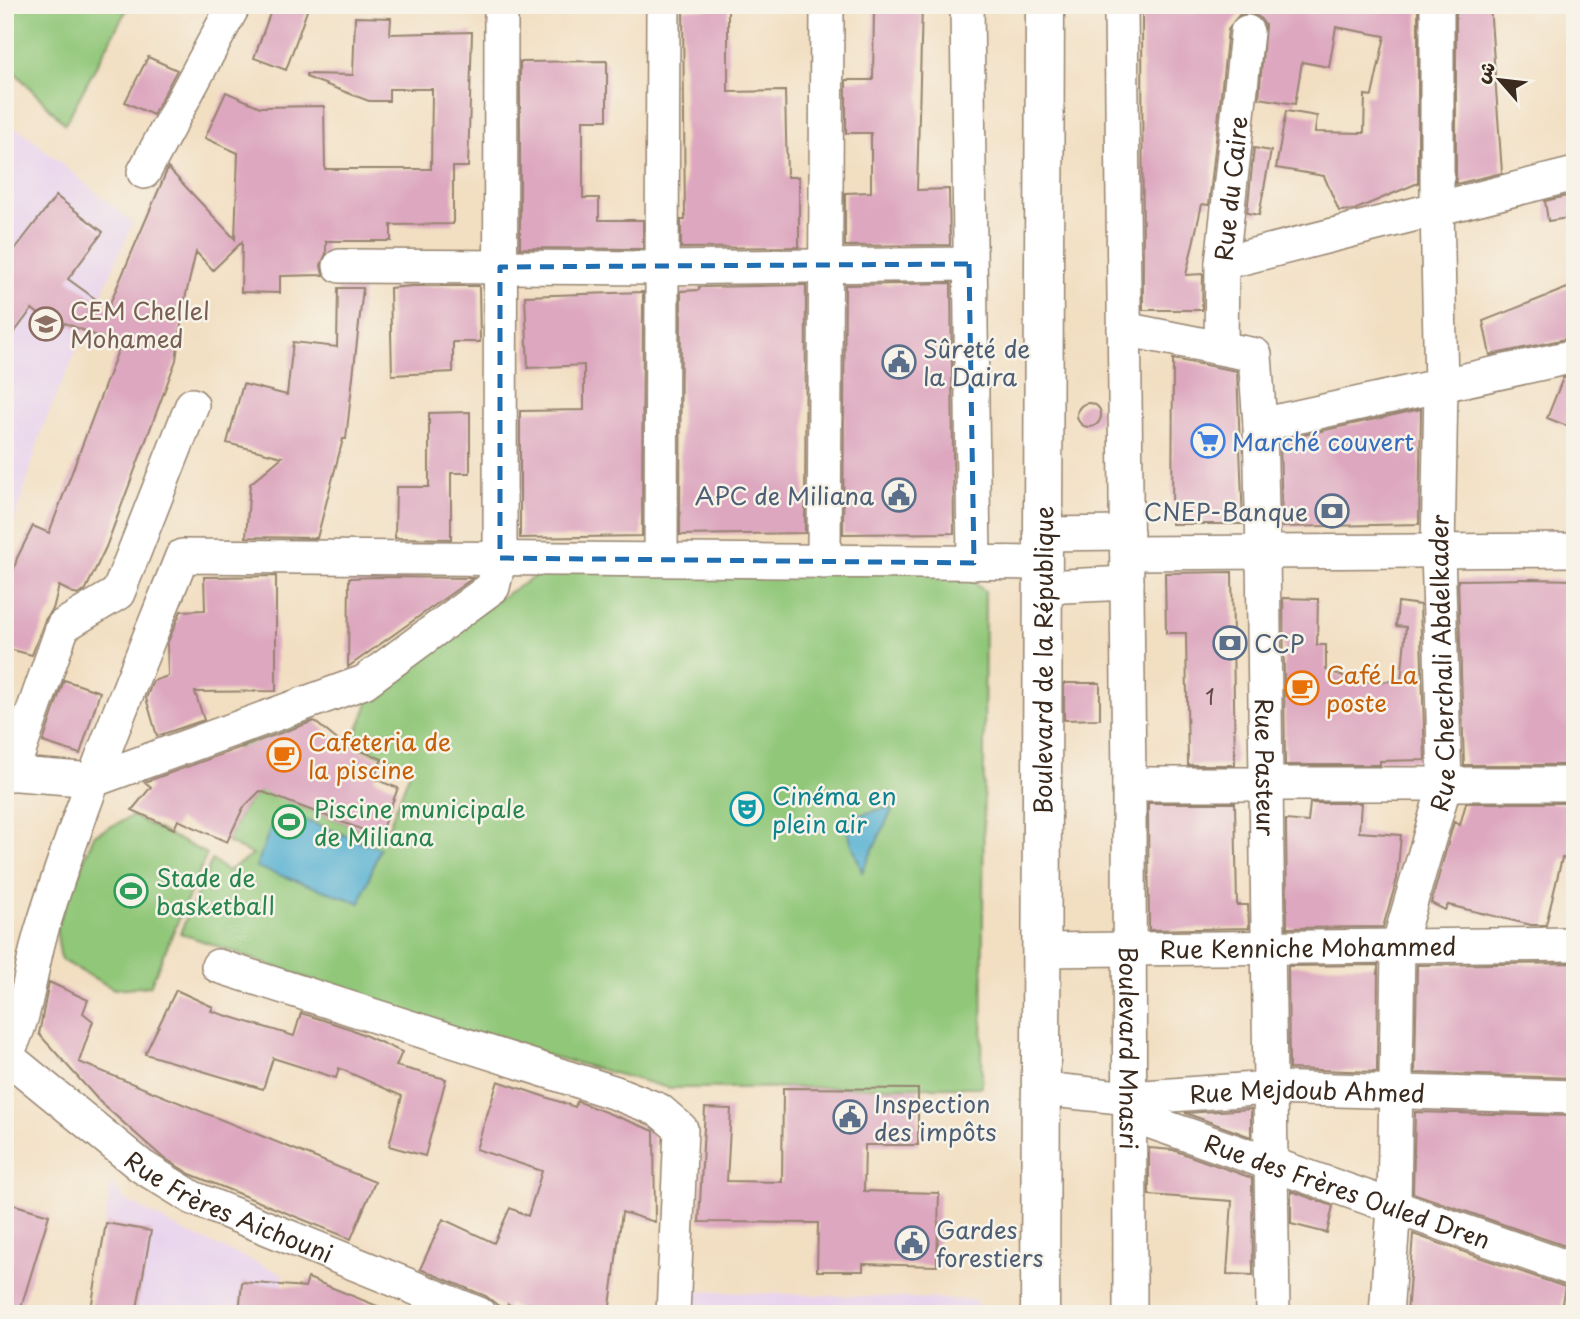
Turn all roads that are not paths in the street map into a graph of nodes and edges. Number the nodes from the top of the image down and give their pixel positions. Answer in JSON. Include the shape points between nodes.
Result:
{"nodes":[{"id":1,"x":234,"y":5,"type":"edge"},
{"id":2,"x":501,"y":5,"type":"edge"},
{"id":3,"x":663,"y":5,"type":"edge"},
{"id":4,"x":827,"y":5,"type":"edge"},
{"id":5,"x":967,"y":5,"type":"edge"},
{"id":6,"x":1045,"y":5,"type":"edge"},
{"id":7,"x":1121,"y":5,"type":"edge"},
{"id":8,"x":1437,"y":5,"type":"edge"},
{"id":9,"x":1247,"y":32,"type":"dead end"},
{"id":10,"x":144,"y":172,"type":"dead end"},
{"id":11,"x":1575,"y":174,"type":"edge"},
{"id":12,"x":1437,"y":209,"type":"junction"},
{"id":13,"x":1222,"y":263,"type":"junction"},
{"id":14,"x":969,"y":264,"type":"junction"},
{"id":15,"x":340,"y":266,"type":"dead end"},
{"id":16,"x":500,"y":267,"type":"junction"},
{"id":17,"x":662,"y":268,"type":"junction"},
{"id":18,"x":824,"y":268,"type":"junction"},
{"id":19,"x":1124,"y":329,"type":"junction"},
{"id":20,"x":1221,"y":346,"type":"junction"},
{"id":21,"x":1575,"y":356,"type":"edge"},
{"id":22,"x":1441,"y":385,"type":"junction"},
{"id":23,"x":192,"y":405,"type":"dead end"},
{"id":24,"x":1260,"y":425,"type":"junction"},
{"id":25,"x":1575,"y":550,"type":"edge"},
{"id":26,"x":1438,"y":551,"type":"junction"},
{"id":27,"x":1263,"y":552,"type":"junction"},
{"id":28,"x":1127,"y":556,"type":"junction"},
{"id":29,"x":500,"y":558,"type":"junction"},
{"id":30,"x":661,"y":559,"type":"junction"},
{"id":31,"x":1043,"y":561,"type":"junction"},
{"id":32,"x":824,"y":562,"type":"junction"},
{"id":33,"x":974,"y":563,"type":"junction"},
{"id":34,"x":8,"y":773,"type":"edge"},
{"id":35,"x":94,"y":780,"type":"junction"},
{"id":36,"x":1129,"y":784,"type":"junction"},
{"id":37,"x":1265,"y":784,"type":"junction"},
{"id":38,"x":1445,"y":784,"type":"junction"},
{"id":39,"x":1575,"y":784,"type":"edge"},
{"id":40,"x":1575,"y":944,"type":"edge"},
{"id":41,"x":1398,"y":946,"type":"junction"},
{"id":42,"x":1268,"y":947,"type":"junction"},
{"id":43,"x":1129,"y":949,"type":"junction"},
{"id":44,"x":1042,"y":950,"type":"junction"},
{"id":45,"x":218,"y":966,"type":"dead end"},
{"id":46,"x":6,"y":1055,"type":"edge"},
{"id":47,"x":1269,"y":1088,"type":"junction"},
{"id":48,"x":1042,"y":1089,"type":"junction"},
{"id":49,"x":1394,"y":1092,"type":"junction"},
{"id":50,"x":1575,"y":1097,"type":"edge"},
{"id":51,"x":1130,"y":1098,"type":"junction"},
{"id":52,"x":1273,"y":1163,"type":"junction"},
{"id":53,"x":1394,"y":1208,"type":"junction"},
{"id":54,"x":1575,"y":1270,"type":"edge"},
{"id":55,"x":479,"y":1314,"type":"edge"},
{"id":56,"x":673,"y":1314,"type":"edge"},
{"id":57,"x":1040,"y":1314,"type":"edge"},
{"id":58,"x":1130,"y":1314,"type":"edge"},
{"id":59,"x":1273,"y":1314,"type":"edge"},
{"id":60,"x":1386,"y":1314,"type":"edge"}],
"edges":[{"from":1,"to":10,"type":"street"},
{"from":2,"to":16,"type":"street"},
{"from":3,"to":17,"type":"street"},
{"from":4,"to":18,"type":"street"},
{"from":5,"to":14,"type":"street"},
{"from":6,"to":31,"type":"main road","name":"Boulevard de la République"},
{"from":7,"to":19,"type":"street","name":"Boulevard Mnasri"},
{"from":8,"to":12,"type":"street","name":"Rue Cherchali Abdelkader"},
{"from":9,"to":13,"type":"street","name":"Rue du Caire"},
{"from":11,"to":12,"type":"street"},
{"from":12,"to":13,"type":"street"},
{"from":12,"to":22,"type":"street","name":"Rue Cherchali Abdelkader"},
{"from":13,"to":20,"type":"street","name":"Rue du Caire"},
{"from":14,"to":18,"type":"street"},
{"from":14,"to":33,"type":"street"},
{"from":15,"to":16,"type":"street"},
{"from":16,"to":17,"type":"street"},
{"from":16,"to":29,"type":"street"},
{"from":17,"to":18,"type":"street"},
{"from":17,"to":30,"type":"street"},
{"from":18,"to":32,"type":"street"},
{"from":19,"to":20,"type":"street","name":"Rue Pasteur"},
{"from":19,"to":28,"type":"street","name":"Boulevard Mnasri"},
{"from":20,"to":24,"type":"street","name":"Rue Pasteur","via":[[1255,355]]},
{"from":21,"to":22,"type":"street"},
{"from":22,"to":24,"type":"street"},
{"from":22,"to":26,"type":"street","name":"Rue Cherchali Abdelkader"},
{"from":23,"to":34,"type":"street","via":[[118,593],[63,626]]},
{"from":24,"to":27,"type":"street","name":"Rue Pasteur"},
{"from":25,"to":26,"type":"street"},
{"from":26,"to":27,"type":"street"},
{"from":26,"to":38,"type":"street","name":"Rue Cherchali Abdelkader"},
{"from":27,"to":28,"type":"street"},
{"from":27,"to":37,"type":"street","name":"Rue Pasteur"},
{"from":28,"to":31,"type":"street"},
{"from":28,"to":31,"type":"street"},
{"from":28,"to":36,"type":"street","name":"Boulevard Mnasri"},
{"from":29,"to":30,"type":"street"},
{"from":29,"to":35,"type":"street","via":[[493,587],[364,682]]},
{"from":29,"to":35,"type":"street","via":[[182,556]]},
{"from":30,"to":32,"type":"street"},
{"from":31,"to":33,"type":"street"},
{"from":31,"to":44,"type":"main road","name":"Boulevard de la République"},
{"from":32,"to":33,"type":"street"},
{"from":34,"to":35,"type":"street"},
{"from":35,"to":46,"type":"street","via":[[41,931],[18,1029]]},
{"from":36,"to":37,"type":"street"},
{"from":36,"to":43,"type":"street","name":"Boulevard Mnasri"},
{"from":37,"to":38,"type":"street"},
{"from":37,"to":42,"type":"street","name":"Rue Pasteur"},
{"from":38,"to":39,"type":"street"},
{"from":38,"to":41,"type":"street","name":"Rue Cherchali Abdelkader"},
{"from":40,"to":41,"type":"street","name":"Rue Kenniche Mohammed"},
{"from":41,"to":42,"type":"street","name":"Rue Kenniche Mohammed"},
{"from":41,"to":49,"type":"street","name":"Rue Cherchali Abdelkader"},
{"from":42,"to":43,"type":"street","name":"Rue Kenniche Mohammed"},
{"from":42,"to":47,"type":"street","name":"Rue Pasteur"},
{"from":43,"to":44,"type":"street","name":"Rue Kenniche Mohammed"},
{"from":43,"to":51,"type":"street","name":"Boulevard Mnasri"},
{"from":44,"to":48,"type":"main road","name":"Boulevard de la République"},
{"from":45,"to":56,"type":"street","via":[[659,1110],[681,1129]]},
{"from":46,"to":55,"type":"street","name":"Rue Frères Aichouni","via":[[141,1166],[193,1198]]},
{"from":47,"to":49,"type":"street","name":"Rue Mejdoub Ahmed"},
{"from":47,"to":51,"type":"street","name":"Rue Mejdoub Ahmed"},
{"from":47,"to":52,"type":"street","name":"Rue Pasteur"},
{"from":48,"to":51,"type":"street","name":"Rue Mejdoub Ahmed"},
{"from":48,"to":57,"type":"main road","name":"Boulevard de la République"},
{"from":49,"to":50,"type":"street","name":"Rue Mejdoub Ahmed"},
{"from":49,"to":53,"type":"street","name":"Rue Cherchali Abdelkader"},
{"from":51,"to":52,"type":"street","name":"Rue des Frères Ouled Dren","via":[[1151,1122]]},
{"from":51,"to":58,"type":"street","name":"Boulevard Mnasri"},
{"from":52,"to":53,"type":"street","name":"Rue des Frères Ouled Dren"},
{"from":52,"to":59,"type":"street","name":"Rue Pasteur"},
{"from":53,"to":54,"type":"street","name":"Rue des Frères Ouled Dren"},
{"from":53,"to":60,"type":"street","name":"Rue Cherchali Abdelkader"}]}
